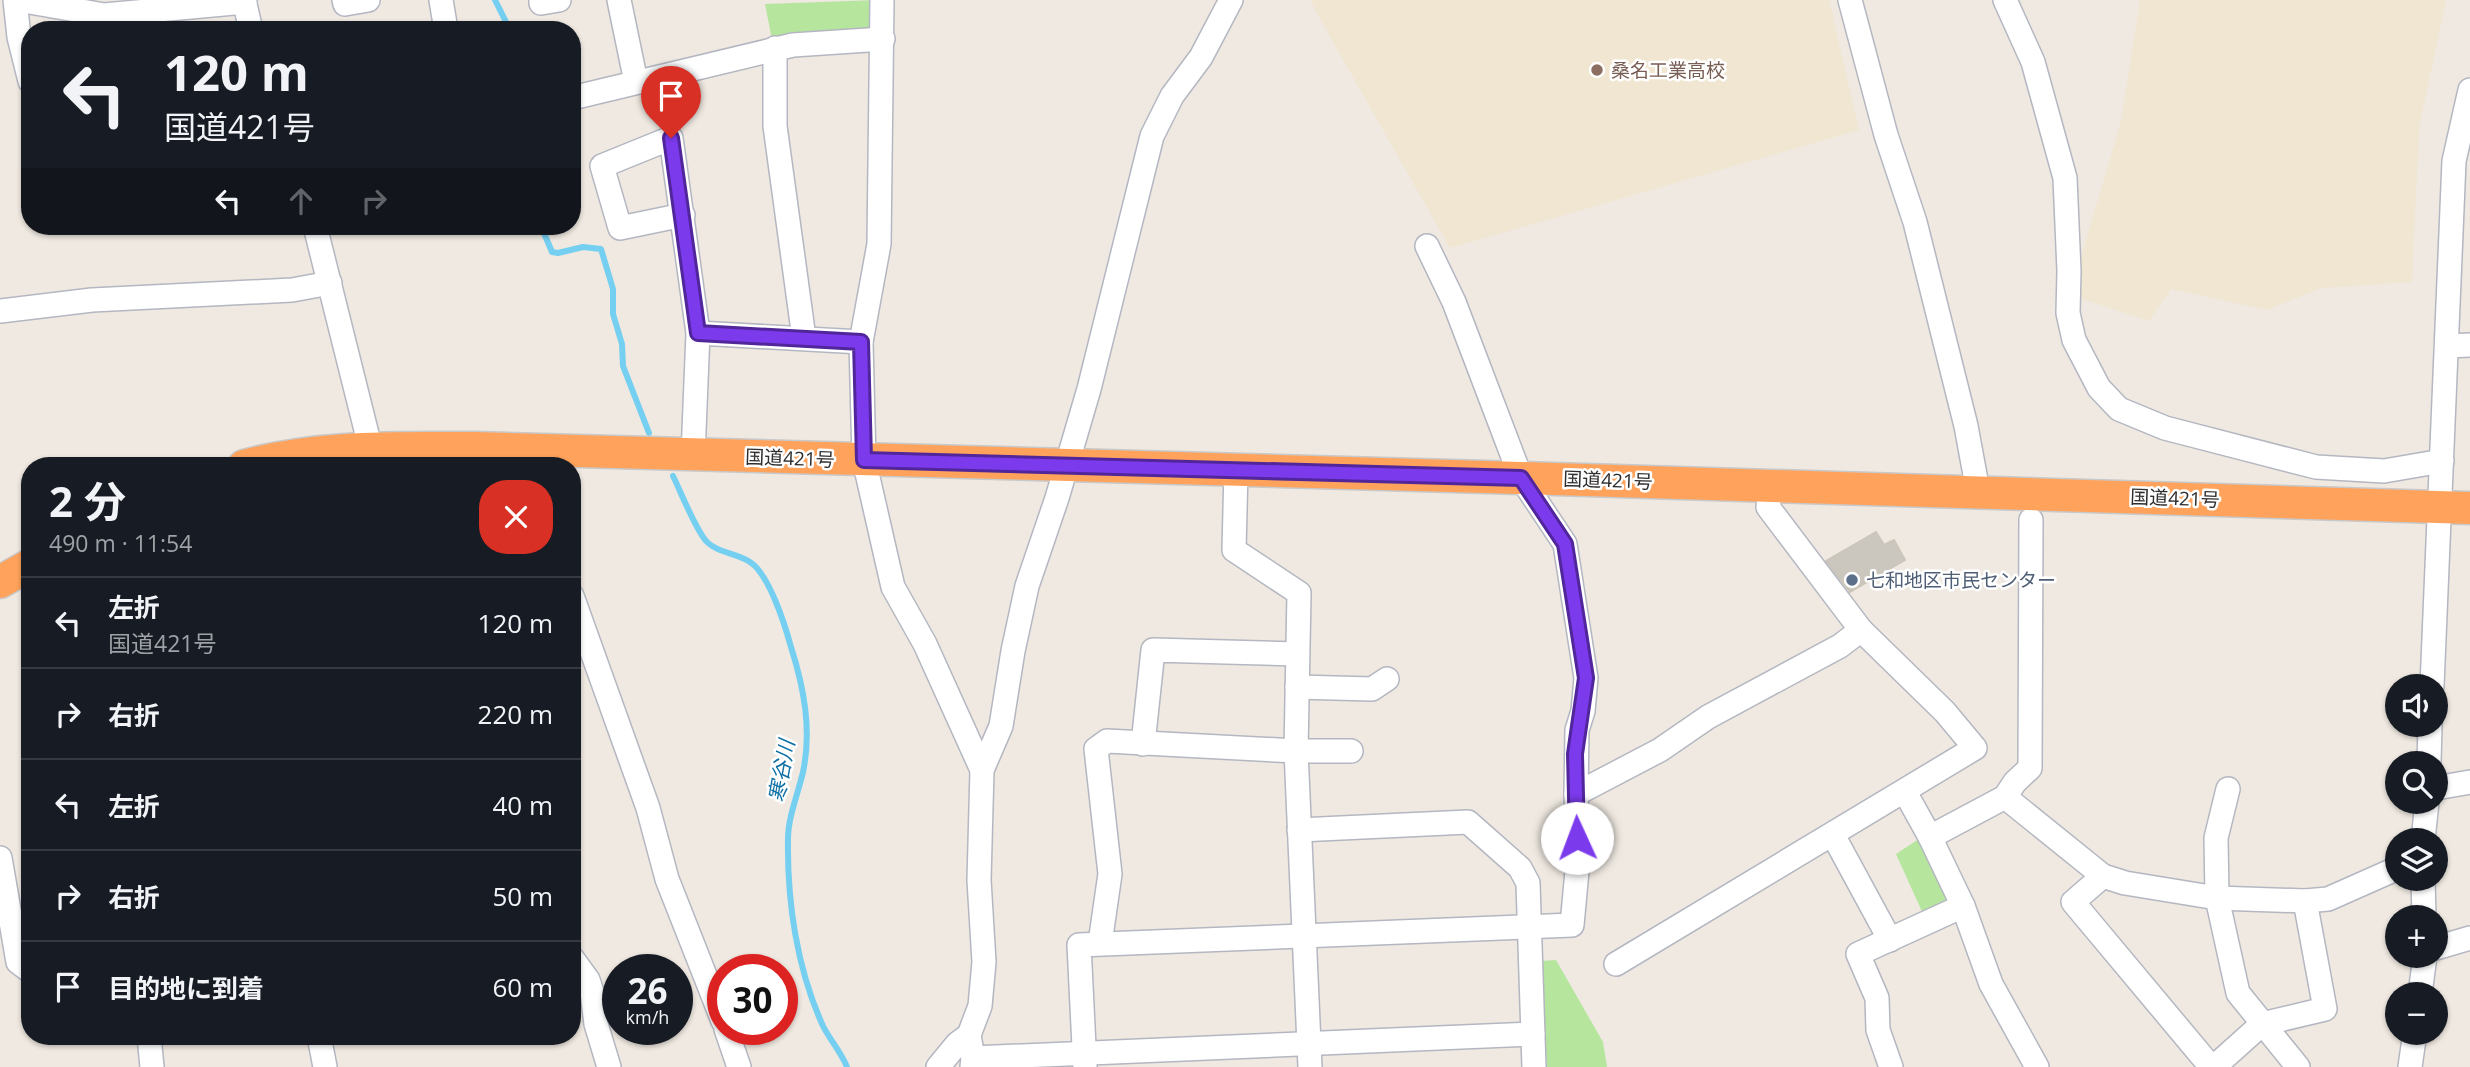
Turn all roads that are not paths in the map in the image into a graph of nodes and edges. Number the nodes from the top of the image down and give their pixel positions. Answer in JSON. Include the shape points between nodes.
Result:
{"nodes":[{"id":1,"x":16,"y":0,"type":"edge"},
{"id":2,"x":344,"y":0,"type":"edge"},
{"id":3,"x":368,"y":0,"type":"edge"},
{"id":4,"x":441,"y":0,"type":"edge"},
{"id":5,"x":541,"y":0,"type":"edge"},
{"id":6,"x":559,"y":0,"type":"edge"},
{"id":7,"x":619,"y":0,"type":"edge"},
{"id":8,"x":882,"y":0,"type":"edge"},
{"id":9,"x":1231,"y":0,"type":"edge"},
{"id":10,"x":1850,"y":0,"type":"edge"},
{"id":11,"x":2004,"y":0,"type":"edge"},
{"id":12,"x":244,"y":1,"type":"edge"},
{"id":13,"x":249,"y":21,"type":"edge"},
{"id":14,"x":444,"y":21,"type":"edge"},
{"id":15,"x":883,"y":39,"type":"junction"},
{"id":16,"x":21,"y":45,"type":"edge"},
{"id":17,"x":775,"y":48,"type":"junction"},
{"id":18,"x":636,"y":82,"type":"junction"},
{"id":19,"x":2470,"y":90,"type":"edge"},
{"id":20,"x":581,"y":96,"type":"edge"},
{"id":21,"x":683,"y":215,"type":"dead end"},
{"id":22,"x":317,"y":235,"type":"edge"},
{"id":23,"x":1427,"y":246,"type":"dead end"},
{"id":24,"x":330,"y":283,"type":"junction"},
{"id":25,"x":0,"y":311,"type":"edge"},
{"id":26,"x":698,"y":333,"type":"junction"},
{"id":27,"x":804,"y":338,"type":"junction"},
{"id":28,"x":861,"y":342,"type":"junction"},
{"id":29,"x":2470,"y":345,"type":"edge"},
{"id":30,"x":2446,"y":346,"type":"junction"},
{"id":31,"x":693,"y":455,"type":"junction"},
{"id":32,"x":282,"y":457,"type":"edge"},
{"id":33,"x":372,"y":457,"type":"edge"},
{"id":34,"x":581,"y":457,"type":"edge"},
{"id":35,"x":864,"y":460,"type":"junction"},
{"id":36,"x":2442,"y":461,"type":"junction"},
{"id":37,"x":1066,"y":465,"type":"junction"},
{"id":38,"x":1236,"y":470,"type":"junction"},
{"id":39,"x":1521,"y":478,"type":"junction"},
{"id":40,"x":1771,"y":485,"type":"junction"},
{"id":41,"x":1978,"y":491,"type":"junction"},
{"id":42,"x":2455,"y":508,"type":"edge"},
{"id":43,"x":2031,"y":520,"type":"dead end"},
{"id":44,"x":21,"y":570,"type":"edge"},
{"id":45,"x":0,"y":582,"type":"edge"},
{"id":46,"x":581,"y":621,"type":"edge"},
{"id":47,"x":1861,"y":630,"type":"junction"},
{"id":48,"x":1297,"y":654,"type":"junction"},
{"id":49,"x":2434,"y":674,"type":"edge"},
{"id":50,"x":1387,"y":680,"type":"dead end"},
{"id":51,"x":1297,"y":687,"type":"junction"},
{"id":52,"x":1143,"y":744,"type":"junction"},
{"id":53,"x":1296,"y":751,"type":"junction"},
{"id":54,"x":1350,"y":751,"type":"dead end"},
{"id":55,"x":982,"y":770,"type":"junction"},
{"id":56,"x":2470,"y":782,"type":"edge"},
{"id":57,"x":2448,"y":786,"type":"edge"},
{"id":58,"x":2228,"y":789,"type":"dead end"},
{"id":59,"x":1905,"y":792,"type":"junction"},
{"id":60,"x":1576,"y":794,"type":"junction"},
{"id":61,"x":2005,"y":797,"type":"junction"},
{"id":62,"x":1299,"y":830,"type":"junction"},
{"id":63,"x":1833,"y":835,"type":"junction"},
{"id":64,"x":1930,"y":837,"type":"junction"},
{"id":65,"x":0,"y":858,"type":"edge"},
{"id":66,"x":2385,"y":873,"type":"edge"},
{"id":67,"x":2103,"y":876,"type":"junction"},
{"id":68,"x":2217,"y":898,"type":"junction"},
{"id":69,"x":2305,"y":901,"type":"junction"},
{"id":70,"x":4,"y":904,"type":"edge"},
{"id":71,"x":1963,"y":906,"type":"junction"},
{"id":72,"x":1530,"y":926,"type":"junction"},
{"id":73,"x":1304,"y":935,"type":"junction"},
{"id":74,"x":2470,"y":938,"type":"edge"},
{"id":75,"x":1890,"y":940,"type":"junction"},
{"id":76,"x":1100,"y":943,"type":"junction"},
{"id":77,"x":2448,"y":944,"type":"edge"},
{"id":78,"x":21,"y":964,"type":"edge"},
{"id":79,"x":1616,"y":964,"type":"dead end"},
{"id":80,"x":581,"y":970,"type":"edge"},
{"id":81,"x":707,"y":980,"type":"edge"},
{"id":82,"x":2262,"y":1024,"type":"junction"},
{"id":83,"x":1533,"y":1034,"type":"junction"},
{"id":84,"x":969,"y":1035,"type":"junction"},
{"id":85,"x":1308,"y":1043,"type":"junction"},
{"id":86,"x":150,"y":1045,"type":"edge"},
{"id":87,"x":321,"y":1045,"type":"edge"},
{"id":88,"x":731,"y":1045,"type":"edge"},
{"id":89,"x":2413,"y":1045,"type":"edge"},
{"id":90,"x":1084,"y":1060,"type":"edge"},
{"id":91,"x":973,"y":1062,"type":"edge"},
{"id":92,"x":152,"y":1067,"type":"edge"},
{"id":93,"x":325,"y":1067,"type":"edge"},
{"id":94,"x":609,"y":1067,"type":"edge"},
{"id":95,"x":739,"y":1067,"type":"edge"},
{"id":96,"x":937,"y":1067,"type":"edge"},
{"id":97,"x":1310,"y":1067,"type":"edge"},
{"id":98,"x":1534,"y":1067,"type":"edge"},
{"id":99,"x":1891,"y":1067,"type":"edge"},
{"id":100,"x":2037,"y":1067,"type":"edge"},
{"id":101,"x":2212,"y":1067,"type":"edge"},
{"id":102,"x":2298,"y":1067,"type":"edge"},
{"id":103,"x":2410,"y":1067,"type":"edge"}],
"edges":[{"from":1,"to":12,"type":"street","via":[[104,15]]},
{"from":1,"to":16,"type":"street"},
{"from":2,"to":3,"type":"street","via":[[345,4]]},
{"from":4,"to":14,"type":"street"},
{"from":5,"to":6,"type":"street"},
{"from":7,"to":18,"type":"street"},
{"from":8,"to":15,"type":"street"},
{"from":9,"to":37,"type":"street","via":[[1152,136]]},
{"from":10,"to":41,"type":"street","via":[[1914,222]]},
{"from":11,"to":36,"type":"street","via":[[2034,62],[2065,178],[2068,313],[2074,340],[2099,388],[2112,402],[2165,428],[2316,467],[2385,471]]},
{"from":12,"to":13,"type":"street"},
{"from":15,"to":17,"type":"street"},
{"from":15,"to":28,"type":"street","via":[[879,244]]},
{"from":17,"to":18,"type":"street"},
{"from":17,"to":27,"type":"street","via":[[775,126]]},
{"from":18,"to":20,"type":"street"},
{"from":19,"to":30,"type":"street","via":[[2454,161]]},
{"from":21,"to":26,"type":"street"},
{"from":22,"to":24,"type":"street"},
{"from":23,"to":39,"type":"street","via":[[1454,302]]},
{"from":24,"to":25,"type":"street","via":[[292,290],[92,300]]},
{"from":24,"to":33,"type":"street"},
{"from":26,"to":27,"type":"street"},
{"from":26,"to":31,"type":"street"},
{"from":27,"to":28,"type":"street"},
{"from":28,"to":35,"type":"street"},
{"from":29,"to":30,"type":"street"},
{"from":30,"to":36,"type":"street"},
{"from":31,"to":34,"type":"highway","name":"国道421号"},
{"from":31,"to":35,"type":"highway","name":"国道421号"},
{"from":32,"to":33,"type":"highway","name":"国道421号"},
{"from":35,"to":37,"type":"highway","name":"国道421号"},
{"from":35,"to":55,"type":"street","via":[[893,587],[925,644]]},
{"from":36,"to":42,"type":"street"},
{"from":37,"to":38,"type":"highway","name":"国道421号"},
{"from":37,"to":55,"type":"street","via":[[1027,586],[1001,726]]},
{"from":38,"to":39,"type":"highway","name":"国道421号"},
{"from":38,"to":48,"type":"street","via":[[1234,550],[1299,593]]},
{"from":39,"to":40,"type":"highway","name":"国道421号"},
{"from":39,"to":60,"type":"street","via":[[1565,544],[1586,678],[1576,742]]},
{"from":40,"to":41,"type":"highway","name":"国道421号"},
{"from":40,"to":47,"type":"street","via":[[1768,507]]},
{"from":41,"to":42,"type":"highway","name":"国道421号"},
{"from":42,"to":49,"type":"street"},
{"from":43,"to":61,"type":"street","via":[[2030,768]]},
{"from":44,"to":45,"type":"highway"},
{"from":46,"to":81,"type":"street","via":[[643,796],[667,879]]},
{"from":47,"to":59,"type":"street","via":[[1975,748]]},
{"from":47,"to":60,"type":"street","via":[[1660,750]]},
{"from":48,"to":51,"type":"street"},
{"from":48,"to":52,"type":"street","via":[[1153,650]]},
{"from":50,"to":51,"type":"street","via":[[1372,689]]},
{"from":51,"to":53,"type":"street"},
{"from":52,"to":53,"type":"street"},
{"from":52,"to":76,"type":"street","via":[[1107,741],[1096,749],[1110,874]]},
{"from":53,"to":54,"type":"street"},
{"from":53,"to":62,"type":"street"},
{"from":55,"to":84,"type":"street","via":[[979,880],[984,962],[979,1006]]},
{"from":56,"to":57,"type":"street"},
{"from":58,"to":68,"type":"street","via":[[2216,838]]},
{"from":59,"to":63,"type":"street"},
{"from":59,"to":64,"type":"street"},
{"from":60,"to":72,"type":"street","via":[[1578,860],[1572,925]]},
{"from":61,"to":64,"type":"street"},
{"from":61,"to":67,"type":"street"},
{"from":62,"to":72,"type":"street","via":[[1468,822],[1520,868],[1528,883]]},
{"from":62,"to":73,"type":"street"},
{"from":63,"to":75,"type":"street"},
{"from":63,"to":79,"type":"street"},
{"from":64,"to":71,"type":"street"},
{"from":65,"to":70,"type":"street"},
{"from":66,"to":69,"type":"street","via":[[2328,899]]},
{"from":67,"to":68,"type":"street"},
{"from":67,"to":101,"type":"street","via":[[2073,902]]},
{"from":68,"to":69,"type":"street"},
{"from":68,"to":82,"type":"street","via":[[2238,993]]},
{"from":69,"to":82,"type":"street","via":[[2325,1009]]},
{"from":70,"to":78,"type":"street"},
{"from":71,"to":75,"type":"street"},
{"from":71,"to":100,"type":"street","via":[[1991,984]]},
{"from":72,"to":73,"type":"street"},
{"from":72,"to":83,"type":"street"},
{"from":73,"to":76,"type":"street"},
{"from":73,"to":85,"type":"street"},
{"from":74,"to":77,"type":"street"},
{"from":75,"to":99,"type":"street","via":[[1858,954],[1877,998],[1878,1030]]},
{"from":76,"to":90,"type":"street","via":[[1079,944]]},
{"from":80,"to":94,"type":"street","via":[[592,992]]},
{"from":82,"to":101,"type":"street"},
{"from":82,"to":102,"type":"street"},
{"from":83,"to":85,"type":"street"},
{"from":83,"to":98,"type":"street"},
{"from":84,"to":91,"type":"street"},
{"from":84,"to":96,"type":"street"},
{"from":85,"to":90,"type":"street"},
{"from":85,"to":97,"type":"street"},
{"from":86,"to":92,"type":"street"},
{"from":87,"to":93,"type":"street"},
{"from":88,"to":95,"type":"street"},
{"from":89,"to":103,"type":"street"},
{"from":90,"to":91,"type":"street"}]}
